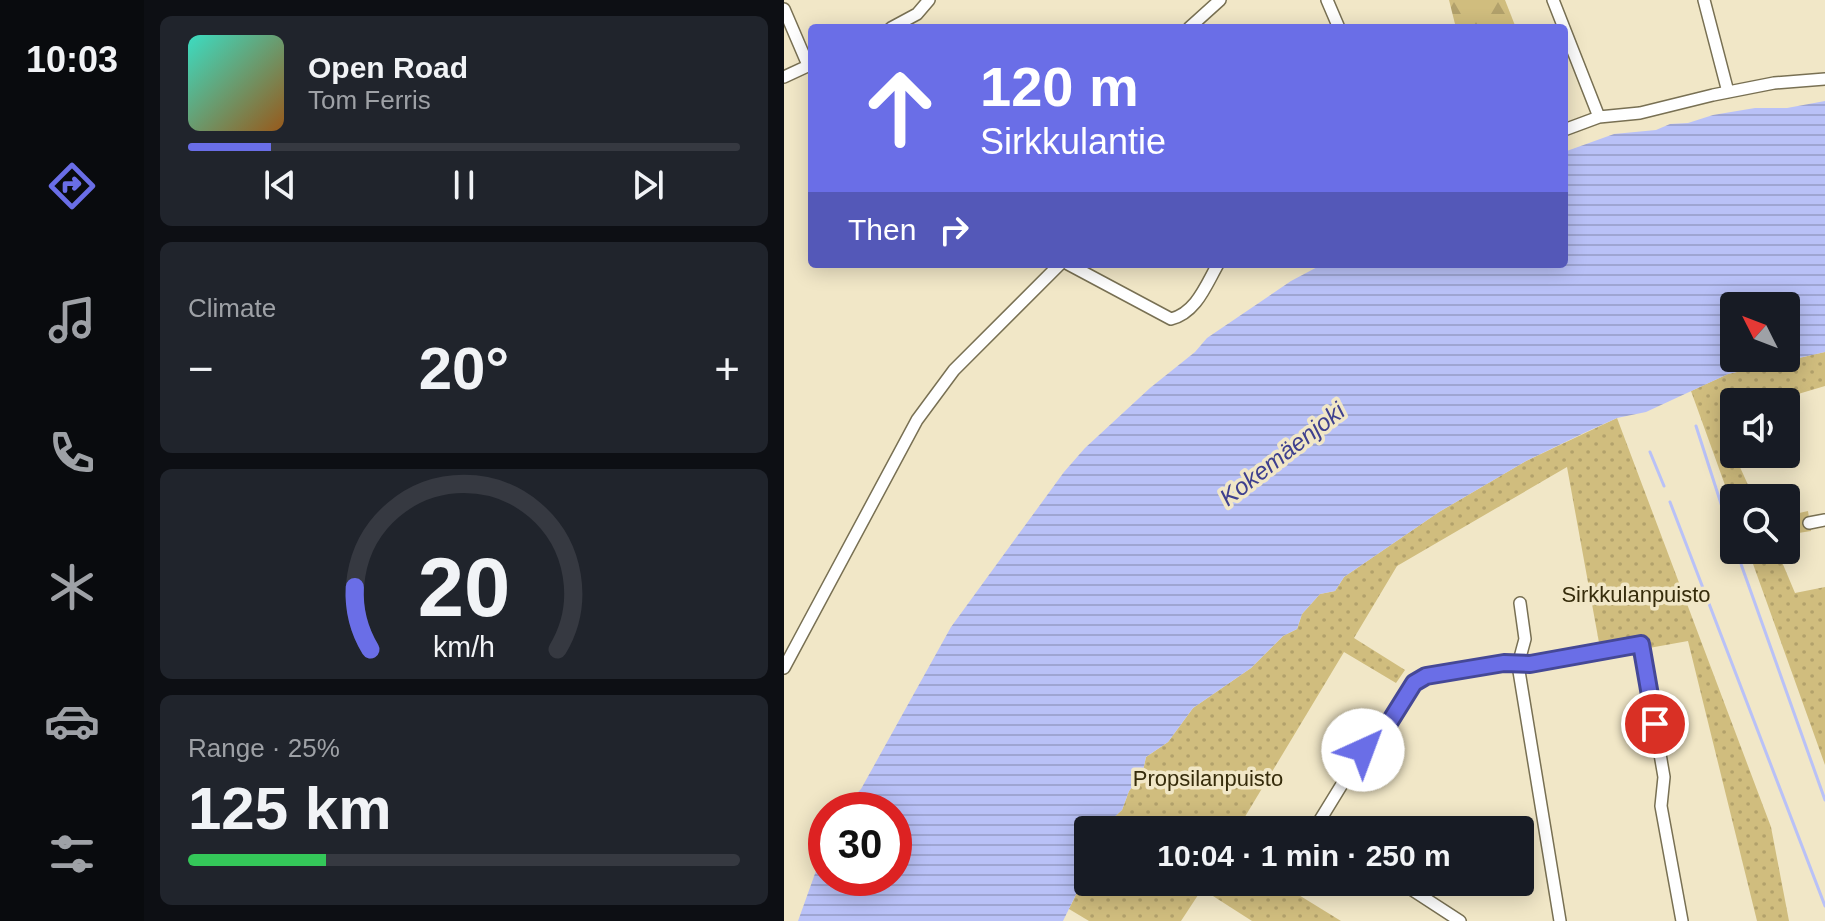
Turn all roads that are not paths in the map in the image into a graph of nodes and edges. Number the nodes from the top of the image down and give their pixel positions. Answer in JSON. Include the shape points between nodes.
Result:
{"nodes":[{"id":1,"x":929,"y":0,"type":"edge"},
{"id":2,"x":1220,"y":0,"type":"edge"},
{"id":3,"x":1327,"y":0,"type":"edge"},
{"id":4,"x":1553,"y":0,"type":"edge"},
{"id":5,"x":1704,"y":0,"type":"edge"},
{"id":6,"x":784,"y":9,"type":"edge"},
{"id":7,"x":898,"y":24,"type":"edge"},
{"id":8,"x":1193,"y":24,"type":"edge"},
{"id":9,"x":1337,"y":24,"type":"edge"},
{"id":10,"x":1562,"y":24,"type":"edge"},
{"id":11,"x":1568,"y":38,"type":"edge"},
{"id":12,"x":808,"y":60,"type":"edge"},
{"id":13,"x":808,"y":65,"type":"edge"},
{"id":14,"x":784,"y":77,"type":"edge"},
{"id":15,"x":1825,"y":79,"type":"edge"},
{"id":16,"x":1728,"y":92,"type":"junction"},
{"id":17,"x":1599,"y":117,"type":"junction"},
{"id":18,"x":1568,"y":129,"type":"edge"},
{"id":19,"x":1056,"y":268,"type":"edge"},
{"id":20,"x":1075,"y":268,"type":"edge"},
{"id":21,"x":1216,"y":268,"type":"edge"},
{"id":22,"x":1825,"y":520,"type":"edge"},
{"id":23,"x":1809,"y":523,"type":"dead end"},
{"id":24,"x":1520,"y":603,"type":"dead end"},
{"id":25,"x":1518,"y":665,"type":"junction"},
{"id":26,"x":784,"y":668,"type":"edge"},
{"id":27,"x":1323,"y":816,"type":"edge"},
{"id":28,"x":1422,"y":896,"type":"edge"},
{"id":29,"x":1460,"y":921,"type":"edge"},
{"id":30,"x":1560,"y":921,"type":"edge"},
{"id":31,"x":1682,"y":921,"type":"edge"}],
"edges":[{"from":1,"to":7,"type":"street"},
{"from":2,"to":8,"type":"street"},
{"from":3,"to":9,"type":"street"},
{"from":4,"to":10,"type":"street"},
{"from":5,"to":16,"type":"street"},
{"from":6,"to":12,"type":"street"},
{"from":11,"to":17,"type":"street"},
{"from":13,"to":14,"type":"street"},
{"from":15,"to":16,"type":"street"},
{"from":16,"to":17,"type":"street"},
{"from":17,"to":18,"type":"street"},
{"from":19,"to":26,"type":"street","via":[[954,370],[917,420]]},
{"from":20,"to":21,"type":"street","via":[[1165,317],[1177,318],[1194,305]]},
{"from":22,"to":23,"type":"street"},
{"from":24,"to":25,"type":"street","via":[[1525,639]]},
{"from":25,"to":27,"type":"street","via":[[1426,676],[1414,683],[1384,731],[1363,750]]},
{"from":25,"to":30,"type":"street"},
{"from":25,"to":31,"type":"street","via":[[1641,644]]},
{"from":28,"to":29,"type":"street"}]}
